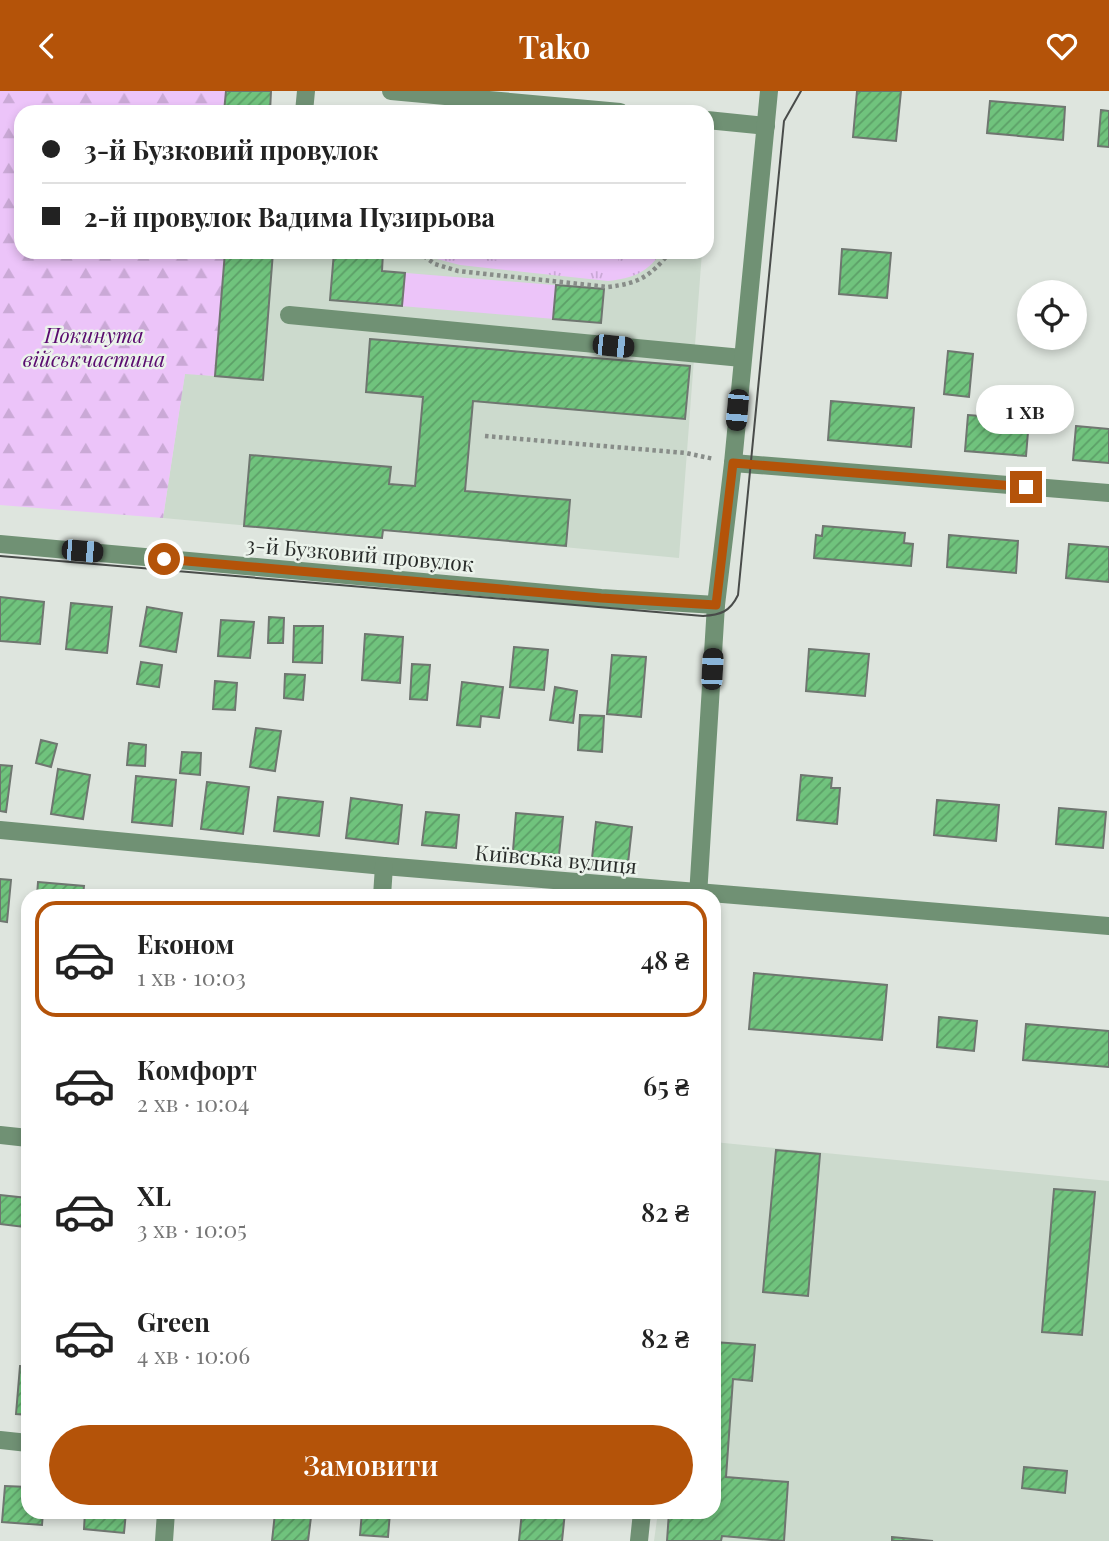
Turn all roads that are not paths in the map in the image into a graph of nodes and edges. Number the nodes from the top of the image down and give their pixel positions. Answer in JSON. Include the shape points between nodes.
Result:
{"nodes":[{"id":1,"x":391,"y":91,"type":"edge"},
{"id":2,"x":769,"y":91,"type":"edge"},
{"id":3,"x":501,"y":96,"type":"edge"},
{"id":4,"x":568,"y":105,"type":"edge"},
{"id":5,"x":714,"y":121,"type":"edge"},
{"id":6,"x":766,"y":125,"type":"junction"},
{"id":7,"x":289,"y":315,"type":"dead end"},
{"id":8,"x":742,"y":358,"type":"junction"},
{"id":9,"x":733,"y":463,"type":"junction"},
{"id":10,"x":1109,"y":493,"type":"edge"},
{"id":11,"x":0,"y":544,"type":"edge"},
{"id":12,"x":716,"y":605,"type":"junction"},
{"id":13,"x":0,"y":830,"type":"edge"},
{"id":14,"x":384,"y":866,"type":"junction"},
{"id":15,"x":382,"y":889,"type":"edge"},
{"id":16,"x":642,"y":889,"type":"edge"},
{"id":17,"x":698,"y":889,"type":"edge"},
{"id":18,"x":721,"y":896,"type":"edge"},
{"id":19,"x":1109,"y":926,"type":"edge"},
{"id":20,"x":0,"y":1135,"type":"edge"},
{"id":21,"x":21,"y":1137,"type":"edge"},
{"id":22,"x":0,"y":1440,"type":"edge"},
{"id":23,"x":21,"y":1442,"type":"edge"},
{"id":24,"x":165,"y":1519,"type":"edge"},
{"id":25,"x":641,"y":1519,"type":"edge"},
{"id":26,"x":163,"y":1541,"type":"edge"},
{"id":27,"x":639,"y":1541,"type":"edge"}],
"edges":[{"from":1,"to":3,"type":"street"},
{"from":2,"to":6,"type":"street"},
{"from":3,"to":4,"type":"street"},
{"from":5,"to":6,"type":"street"},
{"from":6,"to":8,"type":"street"},
{"from":7,"to":8,"type":"street"},
{"from":8,"to":9,"type":"street"},
{"from":9,"to":10,"type":"street"},
{"from":9,"to":12,"type":"street"},
{"from":11,"to":12,"type":"street","name":"3-й Бузковий провулок"},
{"from":12,"to":17,"type":"street"},
{"from":13,"to":14,"type":"street","name":"Київська вулиця"},
{"from":14,"to":15,"type":"street"},
{"from":14,"to":16,"type":"street","name":"Київська вулиця"},
{"from":18,"to":19,"type":"street","name":"Київська вулиця"},
{"from":20,"to":21,"type":"street"},
{"from":22,"to":23,"type":"street"},
{"from":24,"to":26,"type":"street"},
{"from":25,"to":27,"type":"street"}]}
